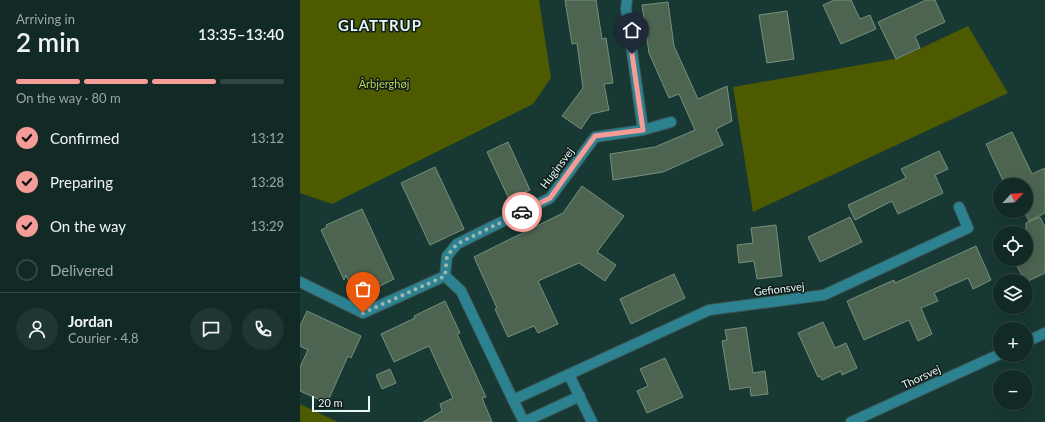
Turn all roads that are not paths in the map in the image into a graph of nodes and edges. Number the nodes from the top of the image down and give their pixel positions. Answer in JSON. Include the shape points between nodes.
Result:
{"nodes":[{"id":1,"x":627,"y":0,"type":"edge"},
{"id":2,"x":671,"y":122,"type":"dead end"},
{"id":3,"x":643,"y":130,"type":"junction"},
{"id":4,"x":959,"y":207,"type":"dead end"},
{"id":5,"x":445,"y":276,"type":"junction"},
{"id":6,"x":300,"y":282,"type":"edge"},
{"id":7,"x":1045,"y":333,"type":"edge"},
{"id":8,"x":1033,"y":339,"type":"edge"},
{"id":9,"x":993,"y":357,"type":"edge"},
{"id":10,"x":569,"y":374,"type":"junction"},
{"id":11,"x":580,"y":396,"type":"junction"},
{"id":12,"x":513,"y":400,"type":"junction"},
{"id":13,"x":524,"y":422,"type":"edge"},
{"id":14,"x":592,"y":422,"type":"edge"},
{"id":15,"x":851,"y":422,"type":"edge"}],
"edges":[{"from":1,"to":3,"type":"street","via":[[626,9]]},
{"from":2,"to":3,"type":"street","name":"Huginsvej"},
{"from":3,"to":5,"type":"street","name":"Huginsvej","via":[[595,136],[550,198],[457,244],[447,256]]},
{"from":4,"to":10,"type":"street","name":"Gefionsvej","via":[[968,228],[824,295],[709,310]]},
{"from":5,"to":6,"type":"street","via":[[363,313]]},
{"from":5,"to":12,"type":"street","via":[[461,291]]},
{"from":7,"to":8,"type":"street"},
{"from":9,"to":15,"type":"street","name":"Thorsvej"},
{"from":10,"to":11,"type":"street"},
{"from":10,"to":12,"type":"street","name":"Gefionsvej"},
{"from":11,"to":13,"type":"street"},
{"from":11,"to":14,"type":"street"},
{"from":12,"to":13,"type":"street"}]}
